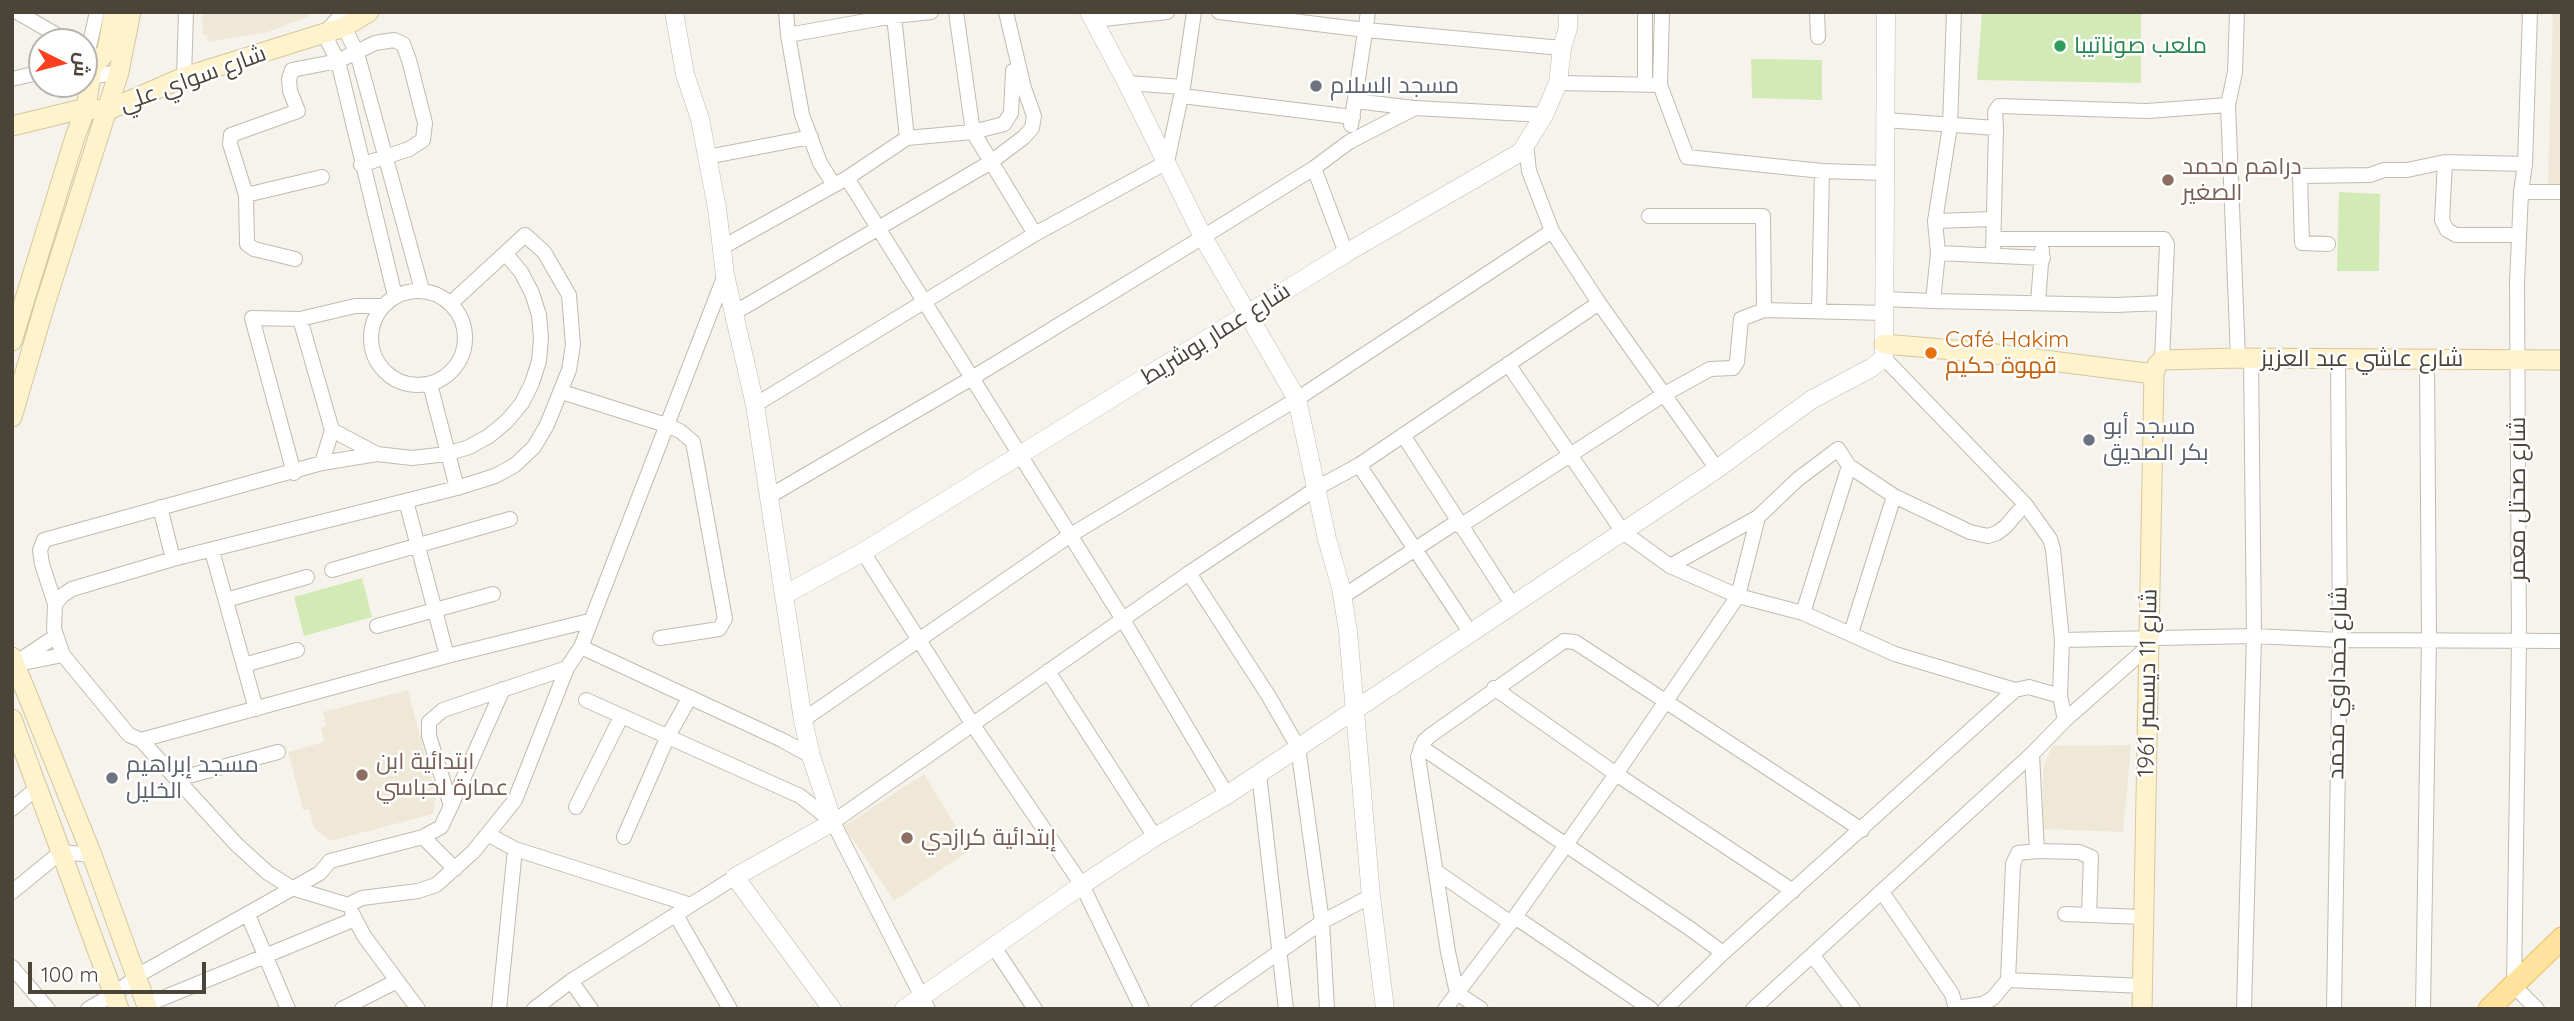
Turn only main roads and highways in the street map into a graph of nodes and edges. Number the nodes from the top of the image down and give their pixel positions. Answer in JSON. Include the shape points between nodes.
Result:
{"nodes":[{"id":1,"x":114,"y":12,"type":"edge"},
{"id":2,"x":131,"y":12,"type":"edge"},
{"id":3,"x":369,"y":12,"type":"edge"},
{"id":4,"x":345,"y":17,"type":"edge"},
{"id":5,"x":98,"y":61,"type":"edge"},
{"id":6,"x":94,"y":98,"type":"edge"},
{"id":7,"x":96,"y":109,"type":"junction"},
{"id":8,"x":12,"y":126,"type":"edge"},
{"id":9,"x":13,"y":328,"type":"edge"},
{"id":10,"x":1884,"y":351,"type":"road end"},
{"id":11,"x":2562,"y":360,"type":"edge"},
{"id":12,"x":2158,"y":367,"type":"junction"},
{"id":13,"x":12,"y":417,"type":"edge"},
{"id":14,"x":13,"y":662,"type":"edge"},
{"id":15,"x":14,"y":727,"type":"edge"},
{"id":16,"x":2562,"y":938,"type":"edge"},
{"id":17,"x":117,"y":1002,"type":"edge"},
{"id":18,"x":147,"y":1007,"type":"edge"},
{"id":19,"x":2142,"y":1009,"type":"edge"},
{"id":20,"x":2489,"y":1009,"type":"edge"}],
"edges":[{"from":1,"to":5,"type":"main road","via":[[107,51]]},
{"from":2,"to":7,"type":"main road","via":[[119,72]]},
{"from":3,"to":4,"type":"main road","name":"شارع سواي علي"},
{"from":4,"to":7,"type":"main road","name":"شارع سواي علي","via":[[324,34]]},
{"from":6,"to":7,"type":"main road"},
{"from":7,"to":8,"type":"main road","name":"شارع سواي علي"},
{"from":7,"to":9,"type":"main road","via":[[75,137]]},
{"from":7,"to":13,"type":"main road"},
{"from":10,"to":12,"type":"main road","name":"شارع عاشي عبد العزيز","via":[[1988,352]]},
{"from":11,"to":12,"type":"main road","name":"شارع عاشي عبد العزيز","via":[[2244,358]]},
{"from":12,"to":19,"type":"main road","name":"شارع 11 ديسمبر 1961"},
{"from":14,"to":18,"type":"main road","via":[[92,855]]},
{"from":15,"to":17,"type":"main road"},
{"from":16,"to":20,"type":"main road"}]}
